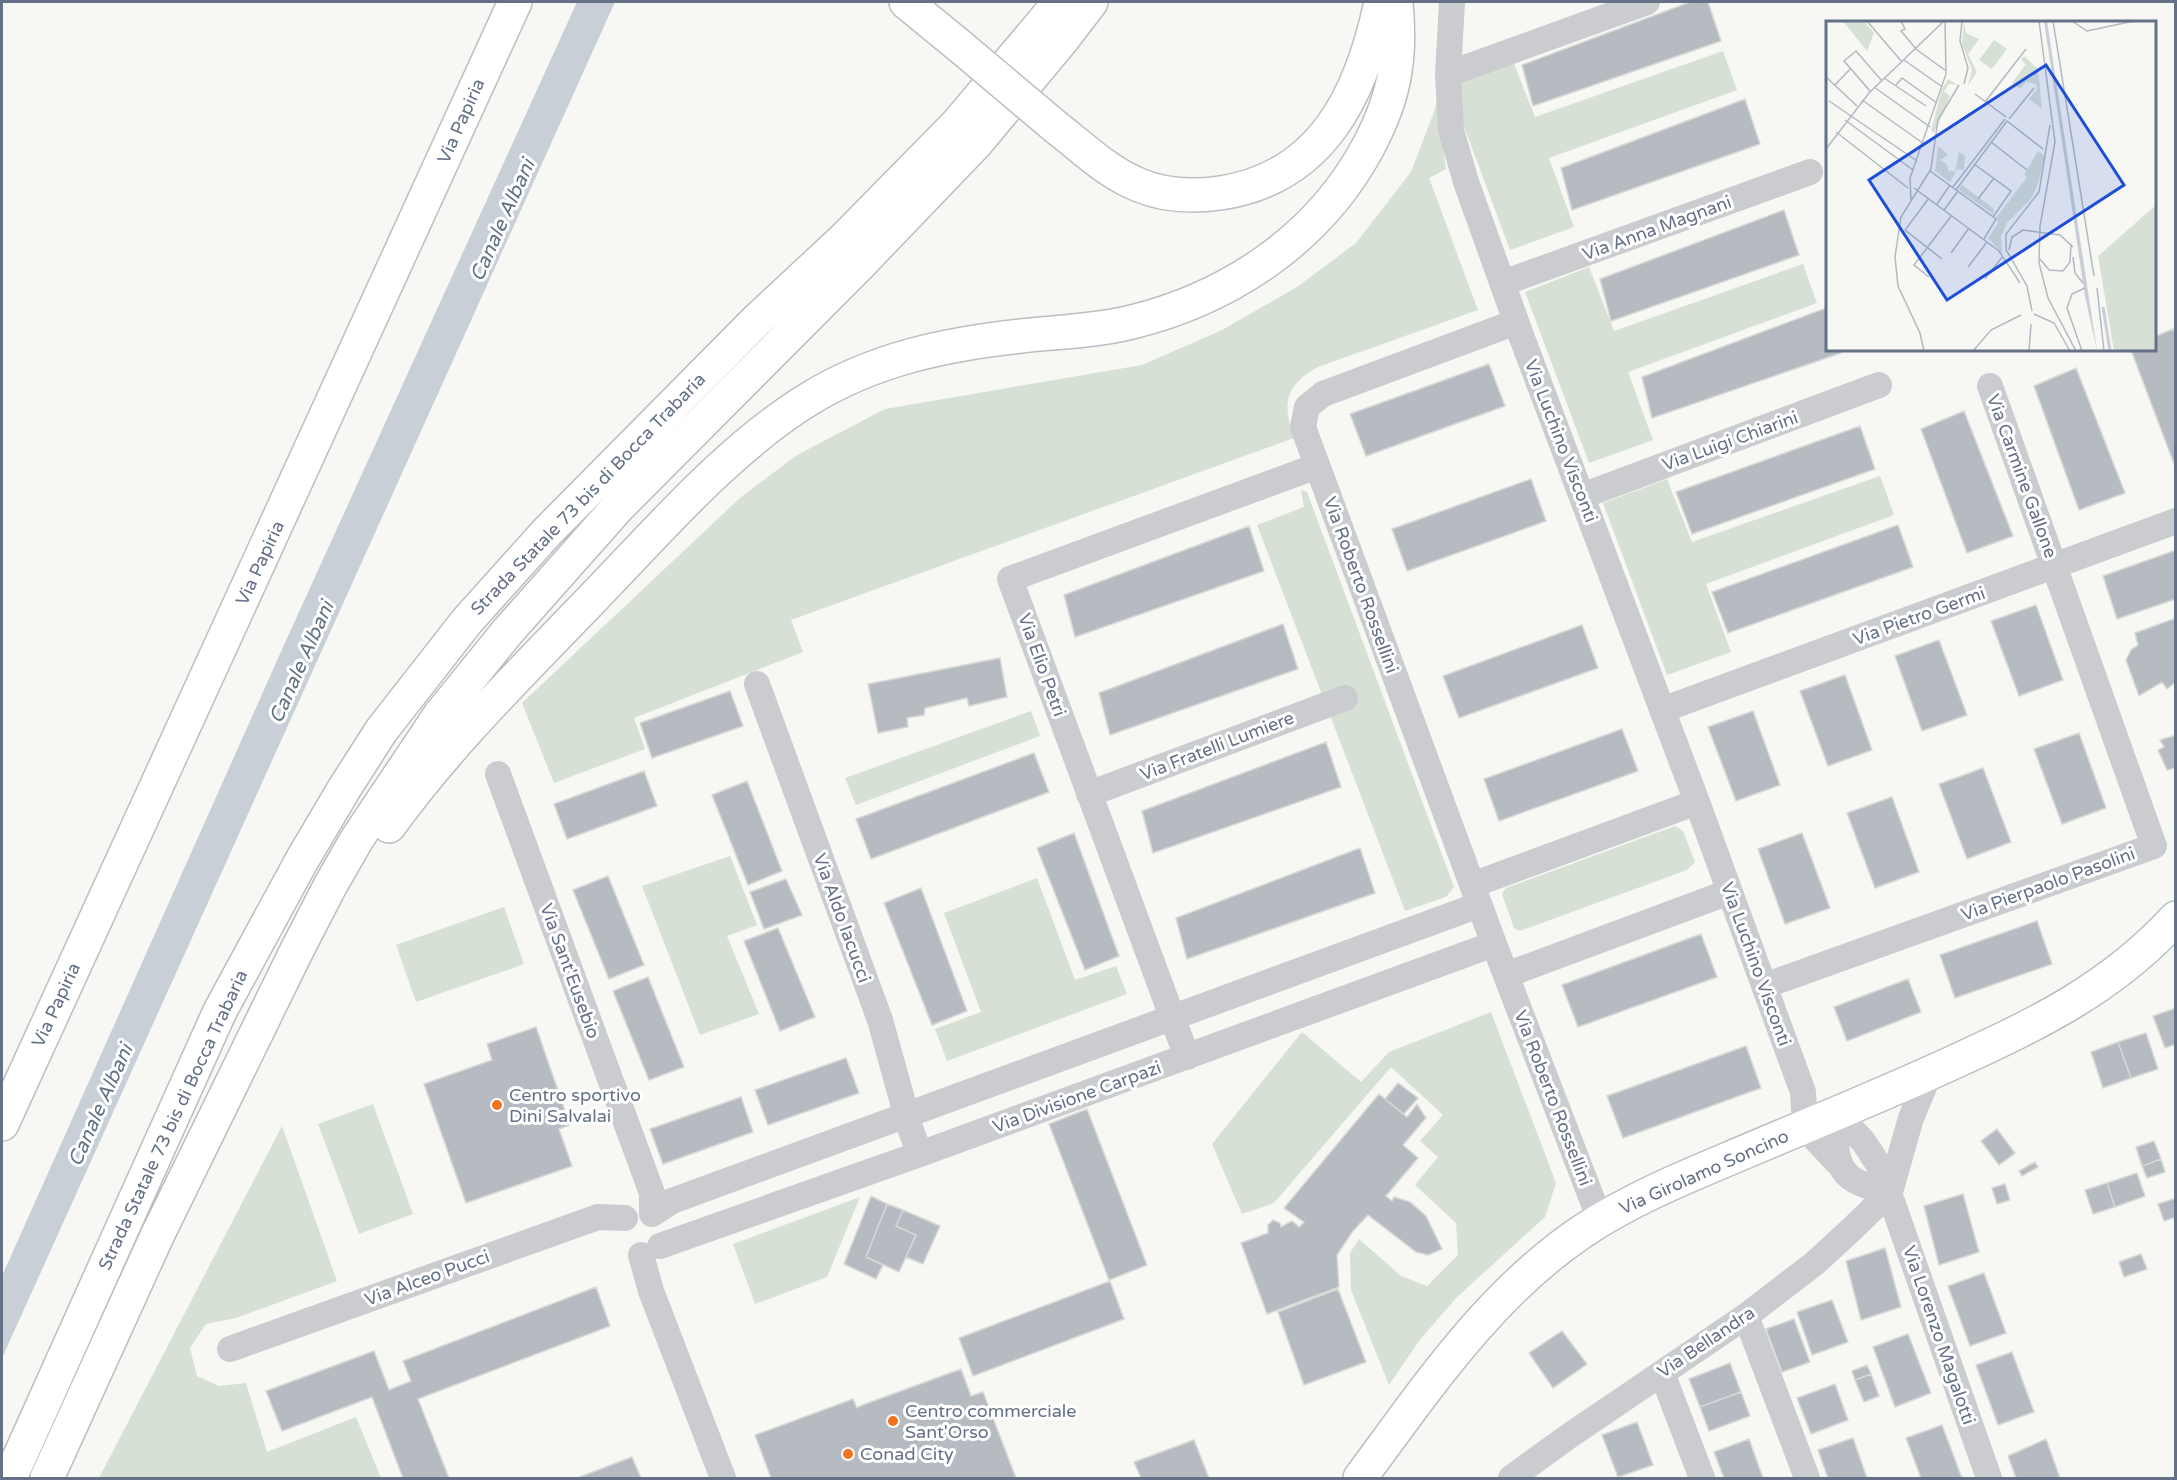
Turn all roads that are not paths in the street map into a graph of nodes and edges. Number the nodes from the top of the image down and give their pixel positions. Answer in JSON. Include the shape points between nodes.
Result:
{"nodes":[{"id":1,"x":515,"y":2,"type":"edge"},
{"id":2,"x":906,"y":2,"type":"edge"},
{"id":3,"x":1059,"y":2,"type":"edge"},
{"id":4,"x":1091,"y":2,"type":"edge"},
{"id":5,"x":1381,"y":2,"type":"edge"},
{"id":6,"x":1396,"y":2,"type":"edge"},
{"id":7,"x":1452,"y":2,"type":"edge"},
{"id":8,"x":1647,"y":2,"type":"edge"},
{"id":9,"x":1448,"y":74,"type":"junction"},
{"id":10,"x":1810,"y":172,"type":"dead end"},
{"id":11,"x":1503,"y":283,"type":"junction"},
{"id":12,"x":1516,"y":322,"type":"junction"},
{"id":13,"x":1879,"y":385,"type":"dead end"},
{"id":14,"x":1990,"y":386,"type":"dead end"},
{"id":15,"x":1317,"y":466,"type":"junction"},
{"id":16,"x":1582,"y":496,"type":"junction"},
{"id":17,"x":2175,"y":521,"type":"edge"},
{"id":18,"x":2054,"y":566,"type":"junction"},
{"id":19,"x":757,"y":684,"type":"dead end"},
{"id":20,"x":1345,"y":698,"type":"dead end"},
{"id":21,"x":1662,"y":710,"type":"junction"},
{"id":22,"x":498,"y":774,"type":"dead end"},
{"id":23,"x":1089,"y":794,"type":"junction"},
{"id":24,"x":1697,"y":802,"type":"junction"},
{"id":25,"x":1730,"y":892,"type":"junction"},
{"id":26,"x":1476,"y":895,"type":"junction"},
{"id":27,"x":2175,"y":918,"type":"edge"},
{"id":28,"x":1494,"y":944,"type":"junction"},
{"id":29,"x":297,"y":950,"type":"junction"},
{"id":30,"x":1506,"y":975,"type":"junction"},
{"id":31,"x":1764,"y":986,"type":"junction"},
{"id":32,"x":1172,"y":1018,"type":"junction"},
{"id":33,"x":1187,"y":1057,"type":"junction"},
{"id":34,"x":1930,"y":1073,"type":"junction"},
{"id":35,"x":1837,"y":1114,"type":"junction"},
{"id":36,"x":907,"y":1115,"type":"junction"},
{"id":37,"x":2,"y":1124,"type":"edge"},
{"id":38,"x":1805,"y":1128,"type":"junction"},
{"id":39,"x":920,"y":1154,"type":"junction"},
{"id":40,"x":1837,"y":1162,"type":"junction"},
{"id":41,"x":1890,"y":1192,"type":"junction"},
{"id":42,"x":1600,"y":1220,"type":"junction"},
{"id":43,"x":635,"y":1233,"type":"junction"},
{"id":44,"x":1746,"y":1316,"type":"junction"},
{"id":45,"x":230,"y":1349,"type":"dead end"},
{"id":46,"x":1662,"y":1373,"type":"junction"},
{"id":47,"x":10,"y":1479,"type":"edge"},
{"id":48,"x":47,"y":1479,"type":"edge"},
{"id":49,"x":723,"y":1479,"type":"edge"},
{"id":50,"x":1360,"y":1479,"type":"edge"},
{"id":51,"x":1511,"y":1479,"type":"edge"},
{"id":52,"x":1702,"y":1479,"type":"edge"},
{"id":53,"x":1807,"y":1479,"type":"edge"},
{"id":54,"x":1989,"y":1479,"type":"edge"}],
"edges":[{"from":1,"to":37,"type":"main road","name":"Via Papiria"},
{"from":2,"to":5,"type":"main road","bridge":true,"via":[[1118,174],[1138,185],[1181,195],[1217,194],[1263,181],[1309,152],[1339,116],[1353,91],[1365,64]]},
{"from":3,"to":47,"type":"main road","name":"Strada Statale 73 bis di Bocca Trabaria","via":[[929,154],[547,532],[459,630],[381,731],[307,851],[220,1011]]},
{"from":4,"to":29,"type":"main road","name":"Strada Statale 73 bis di Bocca Trabaria","via":[[1008,107],[949,173],[639,485],[491,650],[440,715],[357,839]]},
{"from":6,"to":29,"type":"main road","via":[[1397,61],[1379,124],[1345,186],[1296,239],[1236,281],[1159,315],[1118,325],[993,340],[898,358],[843,380],[780,418],[692,497],[494,701],[402,809],[336,903]]},
{"from":7,"to":9,"type":"street","name":"Via Luchino Visconti"},
{"from":8,"to":9,"type":"street"},
{"from":9,"to":11,"type":"street","name":"Via Luchino Visconti","via":[[1451,130]]},
{"from":10,"to":11,"type":"street","name":"Via Anna Magnani"},
{"from":11,"to":12,"type":"street","name":"Via Luchino Visconti"},
{"from":12,"to":15,"type":"street","name":"Via Roberto Rossellini","via":[[1323,394],[1307,407],[1303,427]]},
{"from":12,"to":16,"type":"street","name":"Via Luchino Visconti"},
{"from":13,"to":16,"type":"street","name":"Via Luigi Chiarini"},
{"from":14,"to":18,"type":"street","name":"Via Carmine Gallone"},
{"from":15,"to":23,"type":"street","name":"Via Elio Petri","via":[[1010,579]]},
{"from":15,"to":26,"type":"street","name":"Via Roberto Rossellini"},
{"from":16,"to":21,"type":"street","name":"Via Luchino Visconti"},
{"from":17,"to":18,"type":"street","name":"Via Pietro Germi"},
{"from":18,"to":21,"type":"street","name":"Via Pietro Germi"},
{"from":18,"to":31,"type":"street","name":"Via Pierpaolo Pasolini","via":[[2154,846]]},
{"from":19,"to":36,"type":"street","name":"Via Aldo Iacucci","via":[[880,1020]]},
{"from":20,"to":23,"type":"street","name":"Via Fratelli Lumiere"},
{"from":21,"to":24,"type":"street","name":"Via Luchino Visconti"},
{"from":22,"to":43,"type":"street","name":"Via Sant'Eusebio","via":[[642,1167]]},
{"from":23,"to":32,"type":"street","name":"Via Elio Petri"},
{"from":24,"to":25,"type":"street","name":"Via Luchino Visconti"},
{"from":24,"to":26,"type":"street"},
{"from":25,"to":30,"type":"street"},
{"from":25,"to":31,"type":"street","name":"Via Luchino Visconti"},
{"from":26,"to":28,"type":"street","name":"Via Roberto Rossellini"},
{"from":26,"to":32,"type":"street"},
{"from":27,"to":34,"type":"main road","via":[[2142,951],[2092,990],[2041,1021]]},
{"from":28,"to":30,"type":"street","name":"Via Roberto Rossellini"},
{"from":28,"to":33,"type":"street","name":"Via Divisione Carpazi"},
{"from":29,"to":48,"type":"main road","name":"Strada Statale 73 bis di Bocca Trabaria","via":[[158,1234]]},
{"from":30,"to":42,"type":"street","name":"Via Roberto Rossellini"},
{"from":31,"to":38,"type":"street","name":"Via Luchino Visconti","via":[[1803,1092]]},
{"from":32,"to":33,"type":"street","name":"Via Elio Petri"},
{"from":32,"to":36,"type":"street"},
{"from":33,"to":39,"type":"street","name":"Via Divisione Carpazi"},
{"from":34,"to":35,"type":"main road"},
{"from":34,"to":41,"type":"street","via":[[1911,1118]]},
{"from":35,"to":38,"type":"main road","name":"Via Girolamo Soncino"},
{"from":35,"to":40,"type":"street"},
{"from":35,"to":41,"type":"street","name":"Via Lorenzo Magalotti","via":[[1870,1150]]},
{"from":36,"to":39,"type":"street","name":"Via Aldo Iacucci"},
{"from":36,"to":43,"type":"street","via":[[672,1201]]},
{"from":38,"to":40,"type":"street"},
{"from":38,"to":42,"type":"main road","name":"Via Girolamo Soncino","via":[[1676,1181]]},
{"from":39,"to":43,"type":"street","name":"Via Divisione Carpazi"},
{"from":40,"to":41,"type":"street","via":[[1856,1182]]},
{"from":41,"to":44,"type":"street","name":"Via Bellandra","via":[[1815,1263]]},
{"from":41,"to":54,"type":"street","name":"Via Lorenzo Magalotti"},
{"from":42,"to":50,"type":"main road","name":"Via Girolamo Soncino","via":[[1533,1269],[1474,1328]]},
{"from":43,"to":45,"type":"street","name":"Via Alceo Pucci","via":[[598,1217]]},
{"from":43,"to":49,"type":"street","via":[[651,1291]]},
{"from":44,"to":46,"type":"street","name":"Via Bellandra"},
{"from":44,"to":53,"type":"street"},
{"from":46,"to":51,"type":"street","name":"Via Bellandra"},
{"from":46,"to":52,"type":"street"}]}
